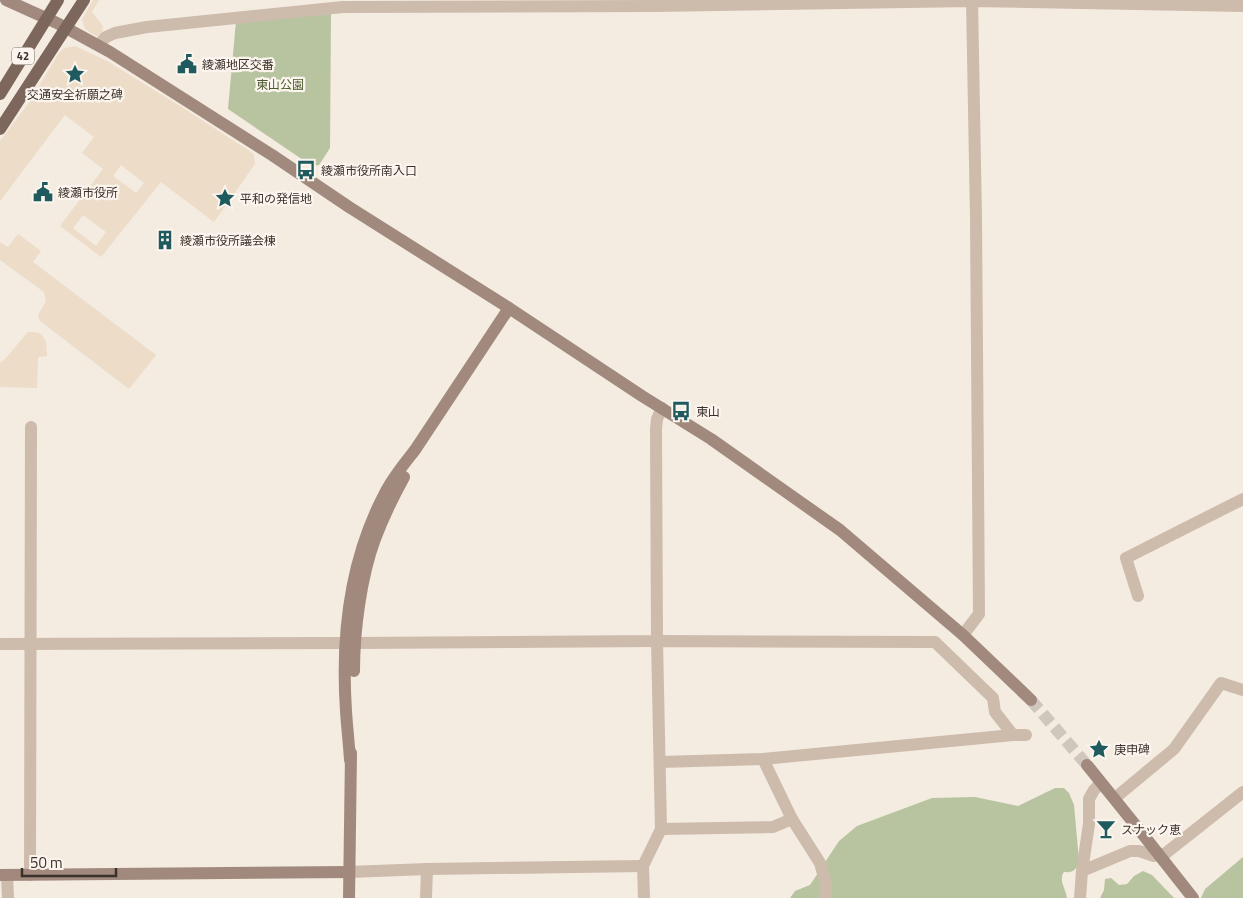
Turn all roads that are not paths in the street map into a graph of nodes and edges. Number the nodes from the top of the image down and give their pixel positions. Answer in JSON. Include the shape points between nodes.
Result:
{"nodes":[{"id":1,"x":6,"y":0,"type":"edge"},
{"id":2,"x":58,"y":0,"type":"edge"},
{"id":3,"x":84,"y":0,"type":"edge"},
{"id":4,"x":972,"y":1,"type":"edge"},
{"id":5,"x":1243,"y":6,"type":"edge"},
{"id":6,"x":46,"y":18,"type":"junction"},
{"id":7,"x":146,"y":27,"type":"junction"},
{"id":8,"x":66,"y":28,"type":"junction"},
{"id":9,"x":98,"y":45,"type":"junction"},
{"id":10,"x":110,"y":52,"type":"junction"},
{"id":11,"x":0,"y":94,"type":"edge"},
{"id":12,"x":0,"y":129,"type":"edge"},
{"id":13,"x":509,"y":308,"type":"junction"},
{"id":14,"x":662,"y":408,"type":"junction"},
{"id":15,"x":31,"y":427,"type":"dead end"},
{"id":16,"x":1243,"y":499,"type":"edge"},
{"id":17,"x":1138,"y":596,"type":"dead end"},
{"id":18,"x":963,"y":635,"type":"junction"},
{"id":19,"x":657,"y":641,"type":"junction"},
{"id":20,"x":351,"y":643,"type":"junction"},
{"id":21,"x":0,"y":644,"type":"edge"},
{"id":22,"x":31,"y":644,"type":"junction"},
{"id":23,"x":1243,"y":690,"type":"edge"},
{"id":24,"x":1030,"y":700,"type":"tunnel mouth"},
{"id":25,"x":763,"y":759,"type":"junction"},
{"id":26,"x":660,"y":762,"type":"junction"},
{"id":27,"x":1086,"y":765,"type":"tunnel mouth"},
{"id":28,"x":1101,"y":782,"type":"junction"},
{"id":29,"x":1243,"y":792,"type":"edge"},
{"id":30,"x":1115,"y":798,"type":"junction"},
{"id":31,"x":792,"y":819,"type":"junction"},
{"id":32,"x":661,"y":829,"type":"junction"},
{"id":33,"x":643,"y":866,"type":"junction"},
{"id":34,"x":427,"y":869,"type":"junction"},
{"id":35,"x":349,"y":872,"type":"junction"},
{"id":36,"x":1082,"y":872,"type":"junction"},
{"id":37,"x":4,"y":875,"type":"edge"},
{"id":38,"x":30,"y":875,"type":"junction"},
{"id":39,"x":8,"y":898,"type":"edge"},
{"id":40,"x":349,"y":898,"type":"edge"},
{"id":41,"x":426,"y":898,"type":"edge"},
{"id":42,"x":644,"y":898,"type":"edge"},
{"id":43,"x":826,"y":898,"type":"edge"},
{"id":44,"x":1080,"y":898,"type":"edge"},
{"id":45,"x":1193,"y":898,"type":"edge"}],
"edges":[{"from":1,"to":6,"type":"street"},
{"from":2,"to":6,"type":"main road","number":"42"},
{"from":3,"to":8,"type":"main road","number":"42"},
{"from":4,"to":5,"type":"street"},
{"from":4,"to":7,"type":"street","via":[[343,7]]},
{"from":4,"to":18,"type":"street","via":[[979,614]]},
{"from":6,"to":8,"type":"street"},
{"from":6,"to":11,"type":"main road","number":"42"},
{"from":7,"to":9,"type":"street","via":[[115,33]]},
{"from":7,"to":10,"type":"street","via":[[120,37]]},
{"from":8,"to":9,"type":"street"},
{"from":8,"to":12,"type":"main road","number":"42"},
{"from":9,"to":10,"type":"street"},
{"from":10,"to":13,"type":"street"},
{"from":13,"to":14,"type":"street"},
{"from":13,"to":20,"type":"street","via":[[385,493],[365,537],[352,589],[348,618]]},
{"from":14,"to":18,"type":"street","via":[[840,530]]},
{"from":14,"to":19,"type":"street","via":[[656,429]]},
{"from":15,"to":22,"type":"street"},
{"from":16,"to":17,"type":"street","via":[[1126,558]]},
{"from":18,"to":24,"type":"street"},
{"from":19,"to":20,"type":"street"},
{"from":19,"to":25,"type":"street","via":[[934,642],[993,698],[995,712],[1020,735]]},
{"from":19,"to":26,"type":"street"},
{"from":20,"to":22,"type":"street"},
{"from":20,"to":35,"type":"street","via":[[346,710],[350,760]]},
{"from":21,"to":22,"type":"street"},
{"from":22,"to":38,"type":"street"},
{"from":23,"to":30,"type":"street","via":[[1221,683],[1174,749]]},
{"from":25,"to":26,"type":"street"},
{"from":25,"to":31,"type":"street"},
{"from":26,"to":32,"type":"street"},
{"from":27,"to":28,"type":"street"},
{"from":28,"to":30,"type":"street"},
{"from":28,"to":36,"type":"street","via":[[1089,799]]},
{"from":29,"to":36,"type":"street","via":[[1166,853],[1154,856],[1130,851]]},
{"from":30,"to":45,"type":"street","bridge":true},
{"from":31,"to":32,"type":"street","via":[[773,827]]},
{"from":31,"to":43,"type":"street","via":[[820,863]]},
{"from":32,"to":33,"type":"street"},
{"from":33,"to":34,"type":"street"},
{"from":33,"to":42,"type":"street"},
{"from":34,"to":35,"type":"street"},
{"from":34,"to":41,"type":"street"},
{"from":35,"to":38,"type":"street"},
{"from":35,"to":40,"type":"street"},
{"from":36,"to":44,"type":"street"},
{"from":37,"to":38,"type":"street"},
{"from":37,"to":39,"type":"street"}]}
